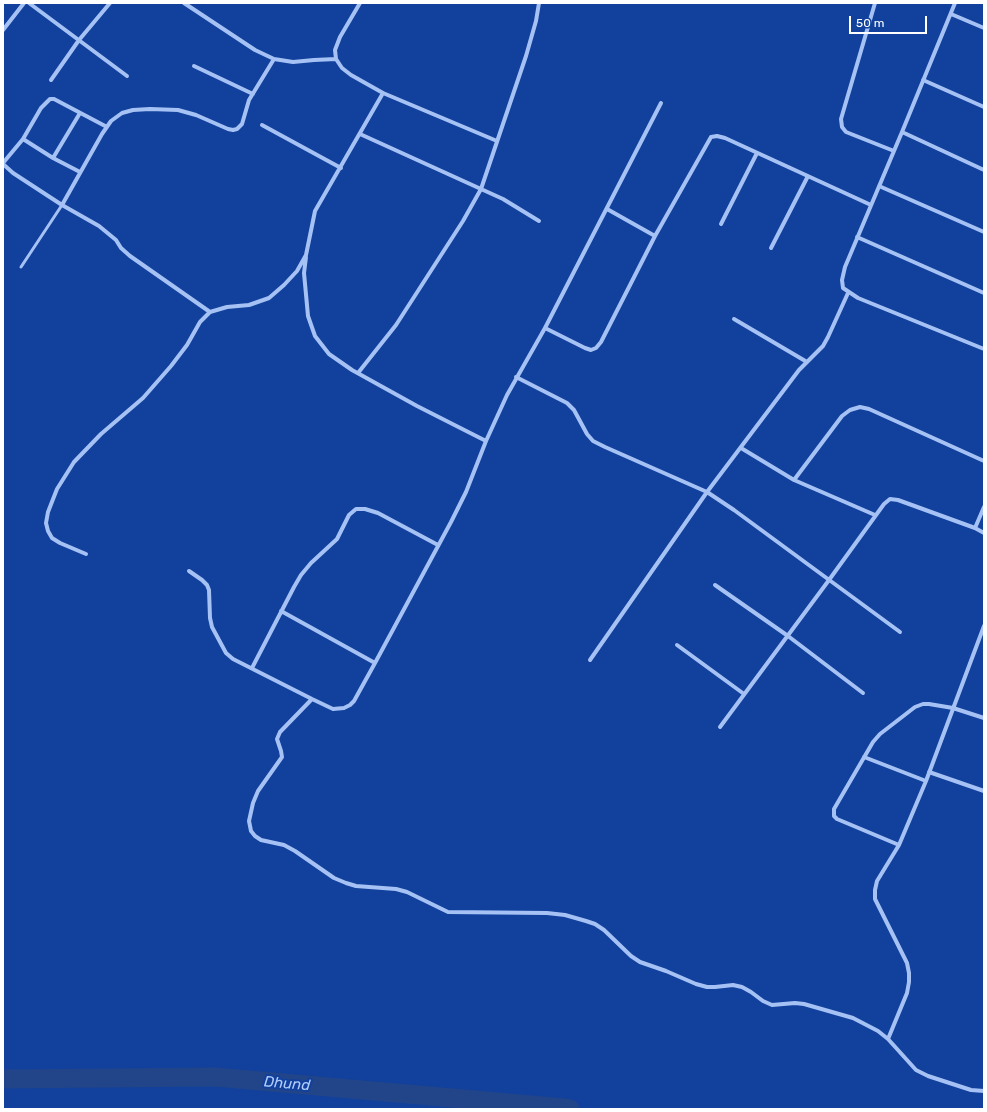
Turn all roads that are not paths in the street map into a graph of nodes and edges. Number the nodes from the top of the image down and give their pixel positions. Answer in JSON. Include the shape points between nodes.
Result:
{"nodes":[{"id":1,"x":24,"y":3,"type":"edge"},
{"id":2,"x":29,"y":3,"type":"edge"},
{"id":3,"x":110,"y":3,"type":"edge"},
{"id":4,"x":184,"y":3,"type":"edge"},
{"id":5,"x":360,"y":3,"type":"edge"},
{"id":6,"x":539,"y":3,"type":"edge"},
{"id":7,"x":875,"y":3,"type":"edge"},
{"id":8,"x":954,"y":3,"type":"edge"},
{"id":9,"x":951,"y":14,"type":"junction"},
{"id":10,"x":984,"y":28,"type":"edge"},
{"id":11,"x":3,"y":30,"type":"edge"},
{"id":12,"x":79,"y":40,"type":"junction"},
{"id":13,"x":274,"y":59,"type":"junction"},
{"id":14,"x":336,"y":59,"type":"junction"},
{"id":15,"x":194,"y":66,"type":"dead end"},
{"id":16,"x":127,"y":76,"type":"dead end"},
{"id":17,"x":51,"y":80,"type":"dead end"},
{"id":18,"x":923,"y":80,"type":"junction"},
{"id":19,"x":383,"y":93,"type":"junction"},
{"id":20,"x":253,"y":94,"type":"junction"},
{"id":21,"x":661,"y":103,"type":"dead end"},
{"id":22,"x":984,"y":107,"type":"edge"},
{"id":23,"x":80,"y":113,"type":"junction"},
{"id":24,"x":262,"y":125,"type":"dead end"},
{"id":25,"x":107,"y":127,"type":"junction"},
{"id":26,"x":902,"y":132,"type":"junction"},
{"id":27,"x":360,"y":134,"type":"junction"},
{"id":28,"x":23,"y":139,"type":"junction"},
{"id":29,"x":498,"y":141,"type":"junction"},
{"id":30,"x":894,"y":151,"type":"junction"},
{"id":31,"x":757,"y":153,"type":"junction"},
{"id":32,"x":53,"y":158,"type":"junction"},
{"id":33,"x":3,"y":164,"type":"edge"},
{"id":34,"x":341,"y":168,"type":"junction"},
{"id":35,"x":984,"y":170,"type":"edge"},
{"id":36,"x":80,"y":172,"type":"junction"},
{"id":37,"x":808,"y":176,"type":"junction"},
{"id":38,"x":879,"y":186,"type":"junction"},
{"id":39,"x":481,"y":189,"type":"junction"},
{"id":40,"x":62,"y":205,"type":"junction"},
{"id":41,"x":871,"y":205,"type":"junction"},
{"id":42,"x":607,"y":209,"type":"junction"},
{"id":43,"x":539,"y":221,"type":"dead end"},
{"id":44,"x":721,"y":224,"type":"dead end"},
{"id":45,"x":984,"y":232,"type":"edge"},
{"id":46,"x":655,"y":236,"type":"junction"},
{"id":47,"x":857,"y":237,"type":"junction"},
{"id":48,"x":771,"y":248,"type":"dead end"},
{"id":49,"x":306,"y":255,"type":"junction"},
{"id":50,"x":21,"y":267,"type":"dead end"},
{"id":51,"x":848,"y":292,"type":"junction"},
{"id":52,"x":984,"y":293,"type":"edge"},
{"id":53,"x":210,"y":312,"type":"junction"},
{"id":54,"x":734,"y":319,"type":"dead end"},
{"id":55,"x":545,"y":328,"type":"junction"},
{"id":56,"x":984,"y":349,"type":"edge"},
{"id":57,"x":807,"y":362,"type":"junction"},
{"id":58,"x":358,"y":373,"type":"junction"},
{"id":59,"x":516,"y":377,"type":"junction"},
{"id":60,"x":486,"y":441,"type":"junction"},
{"id":61,"x":741,"y":448,"type":"junction"},
{"id":62,"x":984,"y":461,"type":"edge"},
{"id":63,"x":794,"y":480,"type":"junction"},
{"id":64,"x":707,"y":492,"type":"junction"},
{"id":65,"x":984,"y":507,"type":"edge"},
{"id":66,"x":875,"y":515,"type":"junction"},
{"id":67,"x":975,"y":528,"type":"junction"},
{"id":68,"x":984,"y":533,"type":"edge"},
{"id":69,"x":438,"y":545,"type":"junction"},
{"id":70,"x":86,"y":554,"type":"dead end"},
{"id":71,"x":189,"y":571,"type":"dead end"},
{"id":72,"x":829,"y":580,"type":"junction"},
{"id":73,"x":715,"y":585,"type":"dead end"},
{"id":74,"x":281,"y":611,"type":"junction"},
{"id":75,"x":984,"y":626,"type":"edge"},
{"id":76,"x":900,"y":632,"type":"dead end"},
{"id":77,"x":788,"y":636,"type":"junction"},
{"id":78,"x":979,"y":638,"type":"junction"},
{"id":79,"x":984,"y":640,"type":"edge"},
{"id":80,"x":677,"y":645,"type":"dead end"},
{"id":81,"x":590,"y":660,"type":"dead end"},
{"id":82,"x":375,"y":663,"type":"junction"},
{"id":83,"x":252,"y":668,"type":"junction"},
{"id":84,"x":863,"y":693,"type":"dead end"},
{"id":85,"x":744,"y":694,"type":"junction"},
{"id":86,"x":312,"y":699,"type":"junction"},
{"id":87,"x":953,"y":708,"type":"junction"},
{"id":88,"x":984,"y":718,"type":"edge"},
{"id":89,"x":720,"y":727,"type":"dead end"},
{"id":90,"x":864,"y":757,"type":"junction"},
{"id":91,"x":930,"y":772,"type":"junction"},
{"id":92,"x":926,"y":781,"type":"junction"},
{"id":93,"x":984,"y":790,"type":"edge"},
{"id":94,"x":900,"y":845,"type":"junction"},
{"id":95,"x":888,"y":1039,"type":"junction"},
{"id":96,"x":983,"y":1092,"type":"edge"}],
"edges":[{"from":1,"to":11,"type":"street"},
{"from":2,"to":12,"type":"street"},
{"from":3,"to":12,"type":"street"},
{"from":4,"to":13,"type":"street","via":[[255,50]]},
{"from":5,"to":14,"type":"street","via":[[340,37],[335,50]]},
{"from":6,"to":29,"type":"street","via":[[526,56]]},
{"from":7,"to":30,"type":"street","via":[[841,119],[842,127],[846,132]]},
{"from":8,"to":9,"type":"street"},
{"from":9,"to":10,"type":"street"},
{"from":9,"to":18,"type":"street"},
{"from":12,"to":16,"type":"street"},
{"from":12,"to":17,"type":"street"},
{"from":13,"to":14,"type":"street","via":[[293,62]]},
{"from":13,"to":20,"type":"street"},
{"from":14,"to":19,"type":"street","via":[[350,75]]},
{"from":15,"to":20,"type":"street"},
{"from":18,"to":22,"type":"street"},
{"from":18,"to":26,"type":"street"},
{"from":19,"to":27,"type":"street"},
{"from":19,"to":29,"type":"street"},
{"from":20,"to":25,"type":"street","via":[[242,124],[233,130],[196,115],[163,109],[122,113]]},
{"from":21,"to":42,"type":"street"},
{"from":23,"to":25,"type":"street"},
{"from":23,"to":28,"type":"street","via":[[50,99],[41,108]]},
{"from":23,"to":32,"type":"street"},
{"from":24,"to":34,"type":"street"},
{"from":25,"to":36,"type":"street"},
{"from":26,"to":30,"type":"street"},
{"from":26,"to":35,"type":"street"},
{"from":27,"to":34,"type":"street"},
{"from":27,"to":39,"type":"street"},
{"from":28,"to":32,"type":"street"},
{"from":28,"to":33,"type":"street"},
{"from":29,"to":39,"type":"street"},
{"from":30,"to":38,"type":"street"},
{"from":31,"to":37,"type":"street"},
{"from":31,"to":44,"type":"street"},
{"from":31,"to":46,"type":"street","via":[[725,138],[711,138]]},
{"from":32,"to":36,"type":"street"},
{"from":33,"to":40,"type":"street","via":[[13,174]]},
{"from":34,"to":49,"type":"street","via":[[315,211]]},
{"from":36,"to":40,"type":"street"},
{"from":37,"to":41,"type":"street"},
{"from":37,"to":48,"type":"street"},
{"from":38,"to":41,"type":"street"},
{"from":38,"to":45,"type":"street"},
{"from":39,"to":43,"type":"street"},
{"from":39,"to":58,"type":"street","via":[[460,227],[396,325]]},
{"from":40,"to":50,"type":"lane"},
{"from":40,"to":53,"type":"street","via":[[99,226],[130,256]]},
{"from":41,"to":47,"type":"street"},
{"from":42,"to":46,"type":"street"},
{"from":42,"to":55,"type":"street"},
{"from":46,"to":55,"type":"street","via":[[596,348],[585,348]]},
{"from":47,"to":51,"type":"street","via":[[842,280],[843,288]]},
{"from":47,"to":52,"type":"street"},
{"from":49,"to":53,"type":"street","via":[[297,270],[269,298],[249,305]]},
{"from":49,"to":58,"type":"street","via":[[304,274],[308,316],[315,336],[329,354]]},
{"from":51,"to":56,"type":"street"},
{"from":51,"to":57,"type":"street","via":[[828,337]]},
{"from":53,"to":70,"type":"street","via":[[200,322],[171,366],[143,398],[101,434],[74,462],[57,489],[48,512],[48,531],[52,538],[60,543]]},
{"from":54,"to":57,"type":"street"},
{"from":55,"to":59,"type":"street"},
{"from":57,"to":61,"type":"street"},
{"from":58,"to":60,"type":"street"},
{"from":59,"to":60,"type":"street"},
{"from":59,"to":64,"type":"street","via":[[568,403],[594,441]]},
{"from":60,"to":69,"type":"street","via":[[466,492]]},
{"from":61,"to":63,"type":"street"},
{"from":61,"to":64,"type":"street"},
{"from":62,"to":63,"type":"street","via":[[860,407],[842,416]]},
{"from":63,"to":66,"type":"street"},
{"from":64,"to":72,"type":"street"},
{"from":64,"to":81,"type":"street"},
{"from":65,"to":67,"type":"street"},
{"from":66,"to":67,"type":"street","via":[[890,499],[898,500]]},
{"from":66,"to":72,"type":"street"},
{"from":67,"to":68,"type":"street"},
{"from":69,"to":74,"type":"street","via":[[378,513],[356,509],[349,515],[337,539],[301,575]]},
{"from":69,"to":82,"type":"street"},
{"from":71,"to":83,"type":"street","via":[[202,580],[209,590],[212,626],[226,653]]},
{"from":72,"to":76,"type":"street"},
{"from":72,"to":77,"type":"street"},
{"from":73,"to":77,"type":"street"},
{"from":74,"to":82,"type":"street"},
{"from":74,"to":83,"type":"street"},
{"from":75,"to":78,"type":"street"},
{"from":77,"to":84,"type":"street"},
{"from":77,"to":85,"type":"street"},
{"from":78,"to":79,"type":"street"},
{"from":78,"to":87,"type":"street"},
{"from":80,"to":85,"type":"street"},
{"from":82,"to":86,"type":"street","via":[[350,705],[333,709]]},
{"from":83,"to":86,"type":"street"},
{"from":85,"to":89,"type":"street"},
{"from":86,"to":95,"type":"street","via":[[280,732],[277,739],[282,757],[258,791],[253,803],[251,830],[261,840],[284,845],[334,878],[346,883],[396,888],[448,912],[547,913],[586,921],[604,930],[640,962],[706,987],[742,987],[772,1005],[804,1004],[853,1018]]},
{"from":87,"to":88,"type":"street"},
{"from":87,"to":90,"type":"street","via":[[929,704],[915,707],[880,734]]},
{"from":87,"to":91,"type":"street"},
{"from":90,"to":92,"type":"street"},
{"from":90,"to":94,"type":"street","via":[[834,809],[834,816],[837,820]]},
{"from":91,"to":92,"type":"street"},
{"from":91,"to":93,"type":"street"},
{"from":92,"to":94,"type":"street"},
{"from":94,"to":95,"type":"street","via":[[877,880],[875,890],[875,899],[907,963],[909,973],[907,993]]},
{"from":95,"to":96,"type":"street","via":[[916,1070],[956,1086]]}]}
